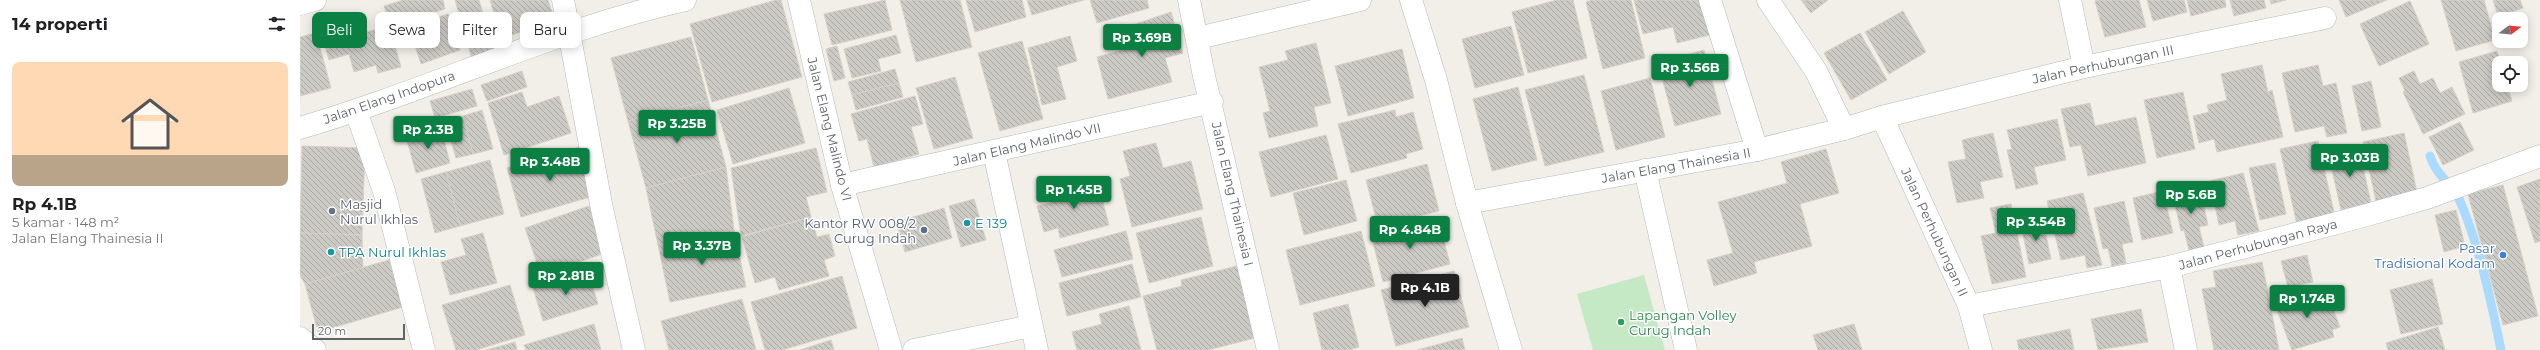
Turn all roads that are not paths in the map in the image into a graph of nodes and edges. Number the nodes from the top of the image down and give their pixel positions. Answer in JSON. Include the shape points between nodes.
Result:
{"nodes":[{"id":1,"x":315,"y":0,"type":"edge"},
{"id":2,"x":562,"y":0,"type":"edge"},
{"id":3,"x":685,"y":0,"type":"edge"},
{"id":4,"x":799,"y":0,"type":"edge"},
{"id":5,"x":1189,"y":0,"type":"edge"},
{"id":6,"x":1360,"y":0,"type":"edge"},
{"id":7,"x":1411,"y":0,"type":"edge"},
{"id":8,"x":1710,"y":0,"type":"edge"},
{"id":9,"x":1768,"y":0,"type":"edge"},
{"id":10,"x":2070,"y":0,"type":"edge"},
{"id":11,"x":300,"y":4,"type":"edge"},
{"id":12,"x":564,"y":12,"type":"edge"},
{"id":13,"x":2325,"y":18,"type":"dead end"},
{"id":14,"x":581,"y":28,"type":"edge"},
{"id":15,"x":1198,"y":38,"type":"junction"},
{"id":16,"x":525,"y":48,"type":"edge"},
{"id":17,"x":571,"y":48,"type":"edge"},
{"id":18,"x":2084,"y":67,"type":"junction"},
{"id":19,"x":1212,"y":102,"type":"junction"},
{"id":20,"x":356,"y":111,"type":"junction"},
{"id":21,"x":1882,"y":116,"type":"junction"},
{"id":22,"x":300,"y":128,"type":"edge"},
{"id":23,"x":1844,"y":130,"type":"junction"},
{"id":24,"x":1757,"y":150,"type":"junction"},
{"id":25,"x":994,"y":152,"type":"junction"},
{"id":26,"x":2540,"y":156,"type":"edge"},
{"id":27,"x":1645,"y":170,"type":"junction"},
{"id":28,"x":842,"y":185,"type":"junction"},
{"id":29,"x":1467,"y":203,"type":"junction"},
{"id":30,"x":2168,"y":267,"type":"junction"},
{"id":31,"x":1969,"y":306,"type":"junction"},
{"id":32,"x":1031,"y":326,"type":"junction"},
{"id":33,"x":300,"y":338,"type":"edge"},
{"id":34,"x":315,"y":350,"type":"edge"},
{"id":35,"x":424,"y":350,"type":"edge"},
{"id":36,"x":634,"y":350,"type":"edge"},
{"id":37,"x":891,"y":350,"type":"edge"},
{"id":38,"x":914,"y":350,"type":"edge"},
{"id":39,"x":1037,"y":350,"type":"edge"},
{"id":40,"x":1268,"y":350,"type":"edge"},
{"id":41,"x":1511,"y":350,"type":"edge"},
{"id":42,"x":1686,"y":350,"type":"edge"},
{"id":43,"x":1981,"y":350,"type":"edge"},
{"id":44,"x":2186,"y":350,"type":"edge"}],
"edges":[{"from":1,"to":11,"type":"street"},
{"from":2,"to":12,"type":"street"},
{"from":3,"to":14,"type":"street","name":"Jalan Elang Indopura"},
{"from":4,"to":28,"type":"street","name":"Jalan Elang Malindo VI"},
{"from":5,"to":15,"type":"street","name":"Jalan Elang Thainesia I"},
{"from":6,"to":15,"type":"street"},
{"from":7,"to":29,"type":"street","via":[[1436,80]]},
{"from":8,"to":24,"type":"street"},
{"from":9,"to":23,"type":"street","via":[[1816,71]]},
{"from":10,"to":18,"type":"street"},
{"from":13,"to":18,"type":"street","name":"Jalan Perhubungan III"},
{"from":15,"to":19,"type":"street","name":"Jalan Elang Thainesia I","via":[[1204,76]]},
{"from":16,"to":20,"type":"street","name":"Jalan Elang Indopura"},
{"from":17,"to":36,"type":"street","via":[[602,209]]},
{"from":18,"to":21,"type":"street","name":"Jalan Perhubungan III"},
{"from":19,"to":25,"type":"street","name":"Jalan Elang Malindo VII"},
{"from":19,"to":40,"type":"street","name":"Jalan Elang Thainesia I"},
{"from":20,"to":22,"type":"street","name":"Jalan Elang Indopura"},
{"from":20,"to":35,"type":"street","via":[[384,191]]},
{"from":21,"to":23,"type":"street","name":"Jalan Elang Thainesia II"},
{"from":21,"to":31,"type":"street","name":"Jalan Perhubungan II"},
{"from":23,"to":24,"type":"street","name":"Jalan Elang Thainesia II"},
{"from":24,"to":27,"type":"street","name":"Jalan Elang Thainesia II"},
{"from":25,"to":28,"type":"street","name":"Jalan Elang Malindo VII"},
{"from":25,"to":32,"type":"street"},
{"from":26,"to":30,"type":"street","name":"Jalan Perhubungan Raya","via":[[2426,198]]},
{"from":27,"to":29,"type":"street","name":"Jalan Elang Thainesia II"},
{"from":27,"to":42,"type":"street"},
{"from":28,"to":37,"type":"street","name":"Jalan Elang Malindo VI"},
{"from":29,"to":41,"type":"street"},
{"from":30,"to":31,"type":"street","name":"Jalan Perhubungan Raya"},
{"from":30,"to":44,"type":"street"},
{"from":31,"to":43,"type":"street","name":"Jalan Perhubungan II"},
{"from":32,"to":38,"type":"street"},
{"from":32,"to":39,"type":"street"},
{"from":33,"to":34,"type":"street"}]}
